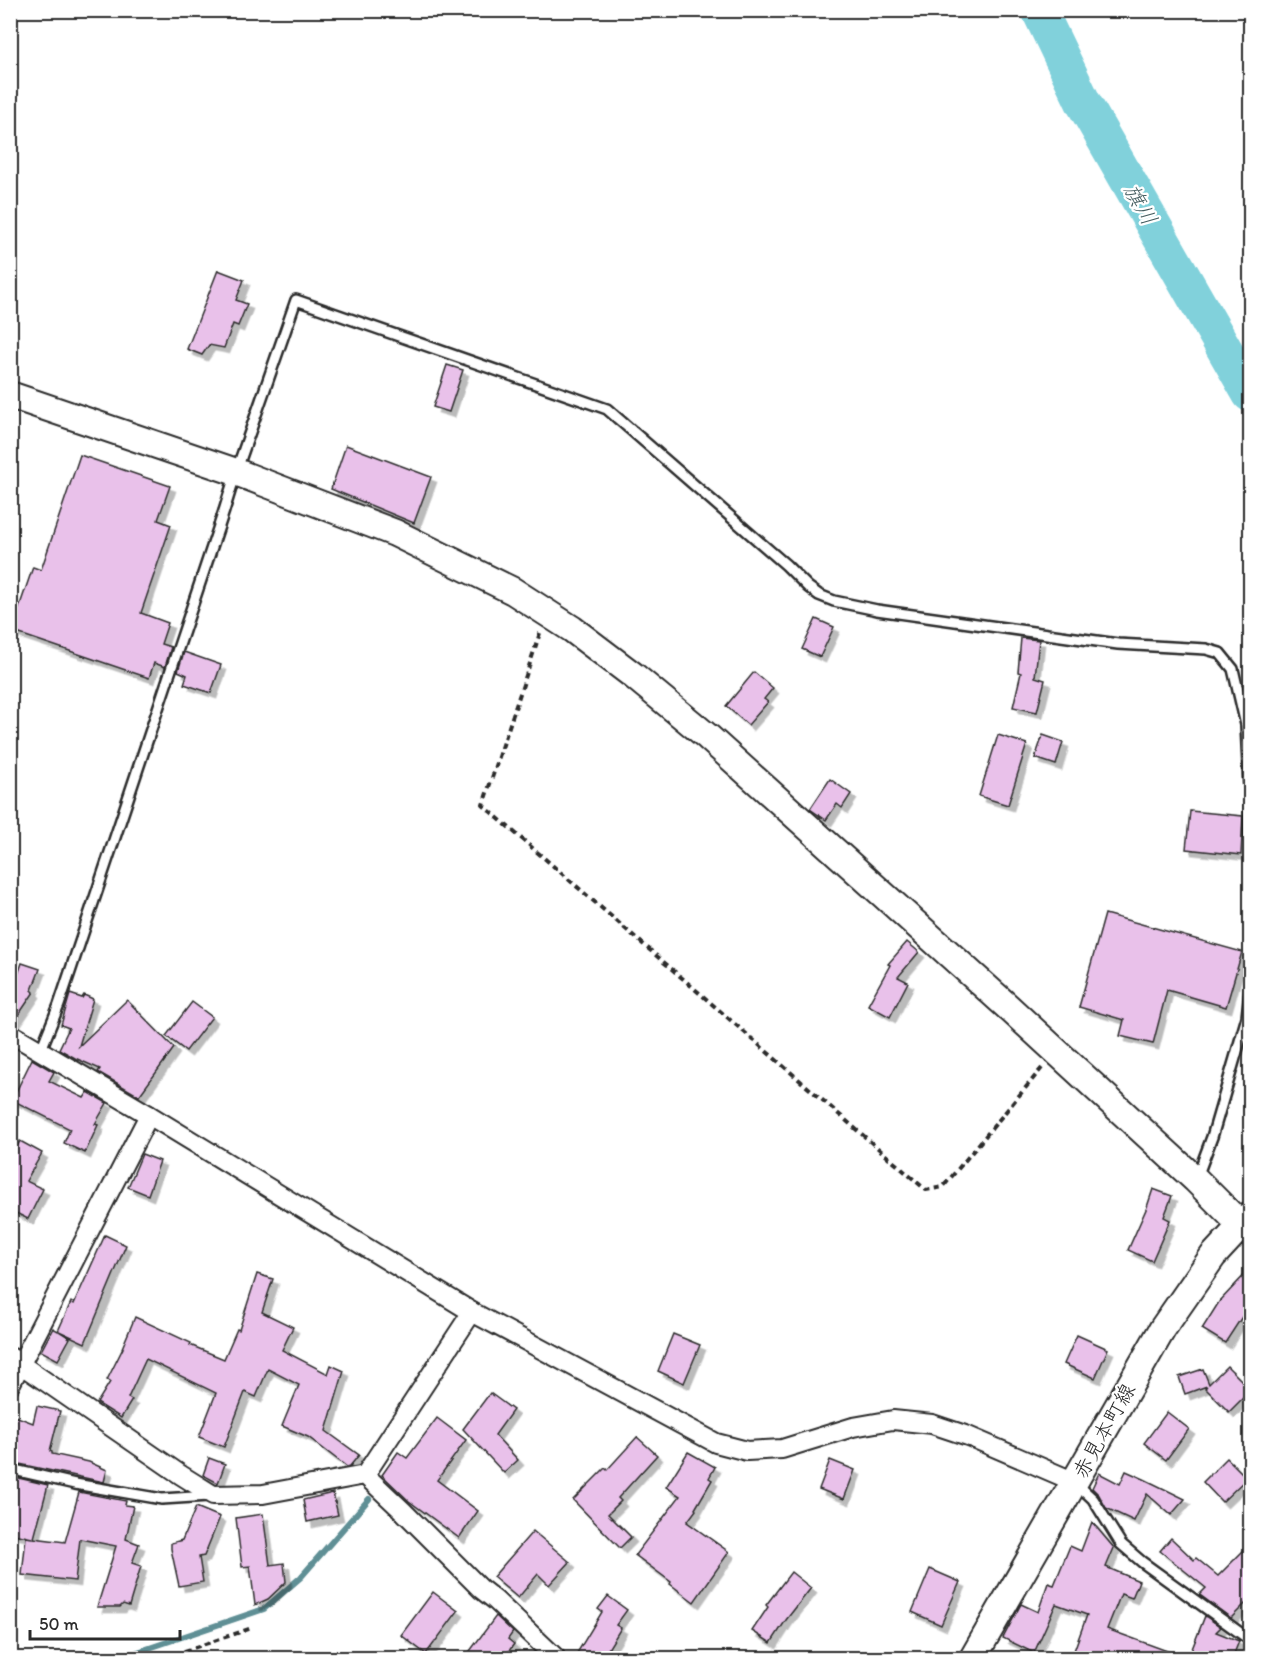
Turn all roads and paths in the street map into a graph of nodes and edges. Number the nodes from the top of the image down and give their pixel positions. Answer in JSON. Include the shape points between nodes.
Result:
{"nodes":[{"id":1,"x":10,"y":395,"type":"edge"},
{"id":2,"x":236,"y":472,"type":"junction"},
{"id":3,"x":547,"y":613,"type":"junction"},
{"id":4,"x":1251,"y":840,"type":"edge"},
{"id":5,"x":1251,"y":990,"type":"edge"},
{"id":6,"x":10,"y":1033,"type":"edge"},
{"id":7,"x":40,"y":1052,"type":"junction"},
{"id":8,"x":1056,"y":1052,"type":"junction"},
{"id":9,"x":149,"y":1115,"type":"junction"},
{"id":10,"x":1196,"y":1180,"type":"junction"},
{"id":11,"x":1246,"y":1220,"type":"edge"},
{"id":12,"x":472,"y":1312,"type":"junction"},
{"id":13,"x":16,"y":1360,"type":"edge"},
{"id":14,"x":10,"y":1385,"type":"edge"},
{"id":15,"x":10,"y":1469,"type":"edge"},
{"id":16,"x":365,"y":1475,"type":"junction"},
{"id":17,"x":1075,"y":1482,"type":"junction"},
{"id":18,"x":213,"y":1495,"type":"junction"},
{"id":19,"x":252,"y":1628,"type":"dead end"},
{"id":20,"x":1251,"y":1640,"type":"edge"},
{"id":21,"x":164,"y":1659,"type":"edge"},
{"id":22,"x":556,"y":1659,"type":"edge"},
{"id":23,"x":973,"y":1659,"type":"edge"}],
"edges":[{"from":1,"to":2,"type":"street"},
{"from":2,"to":3,"type":"street","via":[[395,533],[513,591]]},
{"from":2,"to":4,"type":"lane","via":[[296,300],[607,409],[808,587],[834,601],[1118,644],[1220,653],[1233,669],[1246,725]]},
{"from":2,"to":7,"type":"lane"},
{"from":3,"to":8,"type":"street","via":[[634,676],[708,737]]},
{"from":3,"to":8,"type":"path","via":[[483,805],[926,1190],[943,1187]]},
{"from":5,"to":10,"type":"lane","via":[[1247,1017]]},
{"from":6,"to":7,"type":"street"},
{"from":7,"to":9,"type":"street"},
{"from":8,"to":10,"type":"street"},
{"from":9,"to":12,"type":"street"},
{"from":9,"to":13,"type":"street"},
{"from":10,"to":11,"type":"street"},
{"from":11,"to":17,"type":"street","name":"赤見本町線","via":[[1213,1256],[1163,1328]]},
{"from":12,"to":16,"type":"street"},
{"from":12,"to":17,"type":"street","via":[[716,1443],[747,1451],[782,1449],[853,1427],[893,1420],[932,1424]]},
{"from":13,"to":14,"type":"street"},
{"from":13,"to":18,"type":"street"},
{"from":15,"to":18,"type":"lane","via":[[162,1499]]},
{"from":16,"to":18,"type":"street","via":[[263,1494]]},
{"from":16,"to":22,"type":"street"},
{"from":17,"to":20,"type":"lane","via":[[1093,1499],[1121,1544]]},
{"from":17,"to":23,"type":"street","name":"赤見本町線"},
{"from":19,"to":21,"type":"path"}]}
